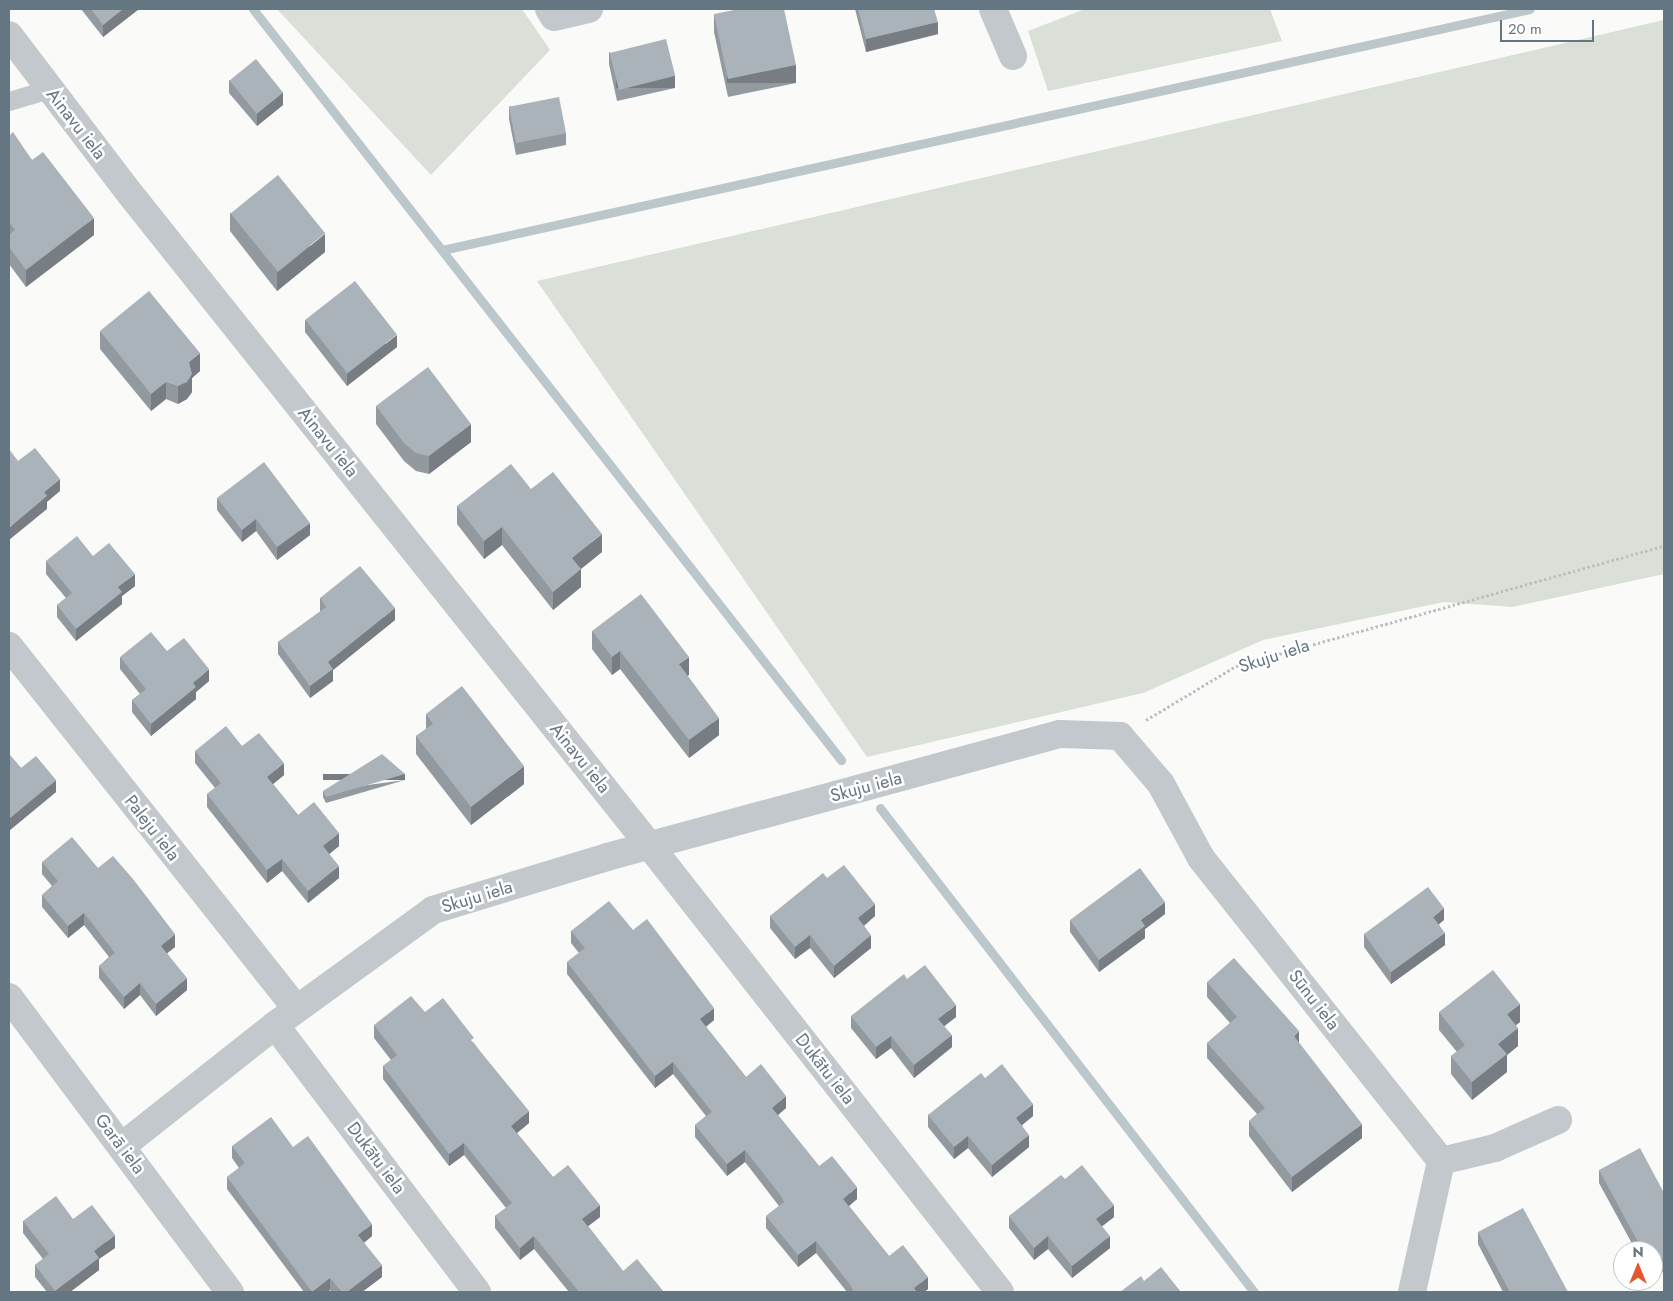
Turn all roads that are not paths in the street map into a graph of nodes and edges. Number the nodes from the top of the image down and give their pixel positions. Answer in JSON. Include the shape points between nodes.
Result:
{"nodes":[{"id":1,"x":549,"y":9,"type":"edge"},
{"id":2,"x":588,"y":9,"type":"edge"},
{"id":3,"x":993,"y":9,"type":"edge"},
{"id":4,"x":9,"y":35,"type":"edge"},
{"id":5,"x":1013,"y":56,"type":"dead end"},
{"id":6,"x":49,"y":90,"type":"junction"},
{"id":7,"x":9,"y":101,"type":"edge"},
{"id":8,"x":9,"y":646,"type":"edge"},
{"id":9,"x":1120,"y":736,"type":"joint"},
{"id":10,"x":650,"y":846,"type":"junction"},
{"id":11,"x":9,"y":997,"type":"edge"},
{"id":12,"x":297,"y":1009,"type":"junction"},
{"id":13,"x":275,"y":1024,"type":"junction"},
{"id":14,"x":1558,"y":1120,"type":"dead end"},
{"id":15,"x":122,"y":1146,"type":"junction"},
{"id":16,"x":1441,"y":1161,"type":"junction"},
{"id":17,"x":230,"y":1292,"type":"edge"},
{"id":18,"x":477,"y":1292,"type":"edge"},
{"id":19,"x":1000,"y":1292,"type":"edge"},
{"id":20,"x":1412,"y":1292,"type":"edge"}],
"edges":[{"from":1,"to":2,"type":"street","via":[[554,17]]},
{"from":3,"to":5,"type":"street"},
{"from":4,"to":6,"type":"street","name":"Ainavu iela"},
{"from":6,"to":7,"type":"lane"},
{"from":6,"to":10,"type":"street","name":"Ainavu iela"},
{"from":8,"to":12,"type":"street","name":"Paleju iela"},
{"from":9,"to":10,"type":"street","name":"Skuju iela","via":[[1060,734]]},
{"from":9,"to":16,"type":"street","name":"Sūnu iela","via":[[1160,784],[1201,858]]},
{"from":10,"to":12,"type":"street","name":"Skuju iela","via":[[433,910]]},
{"from":10,"to":19,"type":"street","name":"Dukātu iela"},
{"from":11,"to":15,"type":"street","name":"Garā iela"},
{"from":12,"to":13,"type":"street","name":"Skuju iela"},
{"from":13,"to":15,"type":"street","name":"Skuju iela"},
{"from":13,"to":18,"type":"street","name":"Dukātu iela"},
{"from":14,"to":16,"type":"street","via":[[1495,1148]]},
{"from":15,"to":17,"type":"street","name":"Garā iela"},
{"from":16,"to":20,"type":"street"}]}
